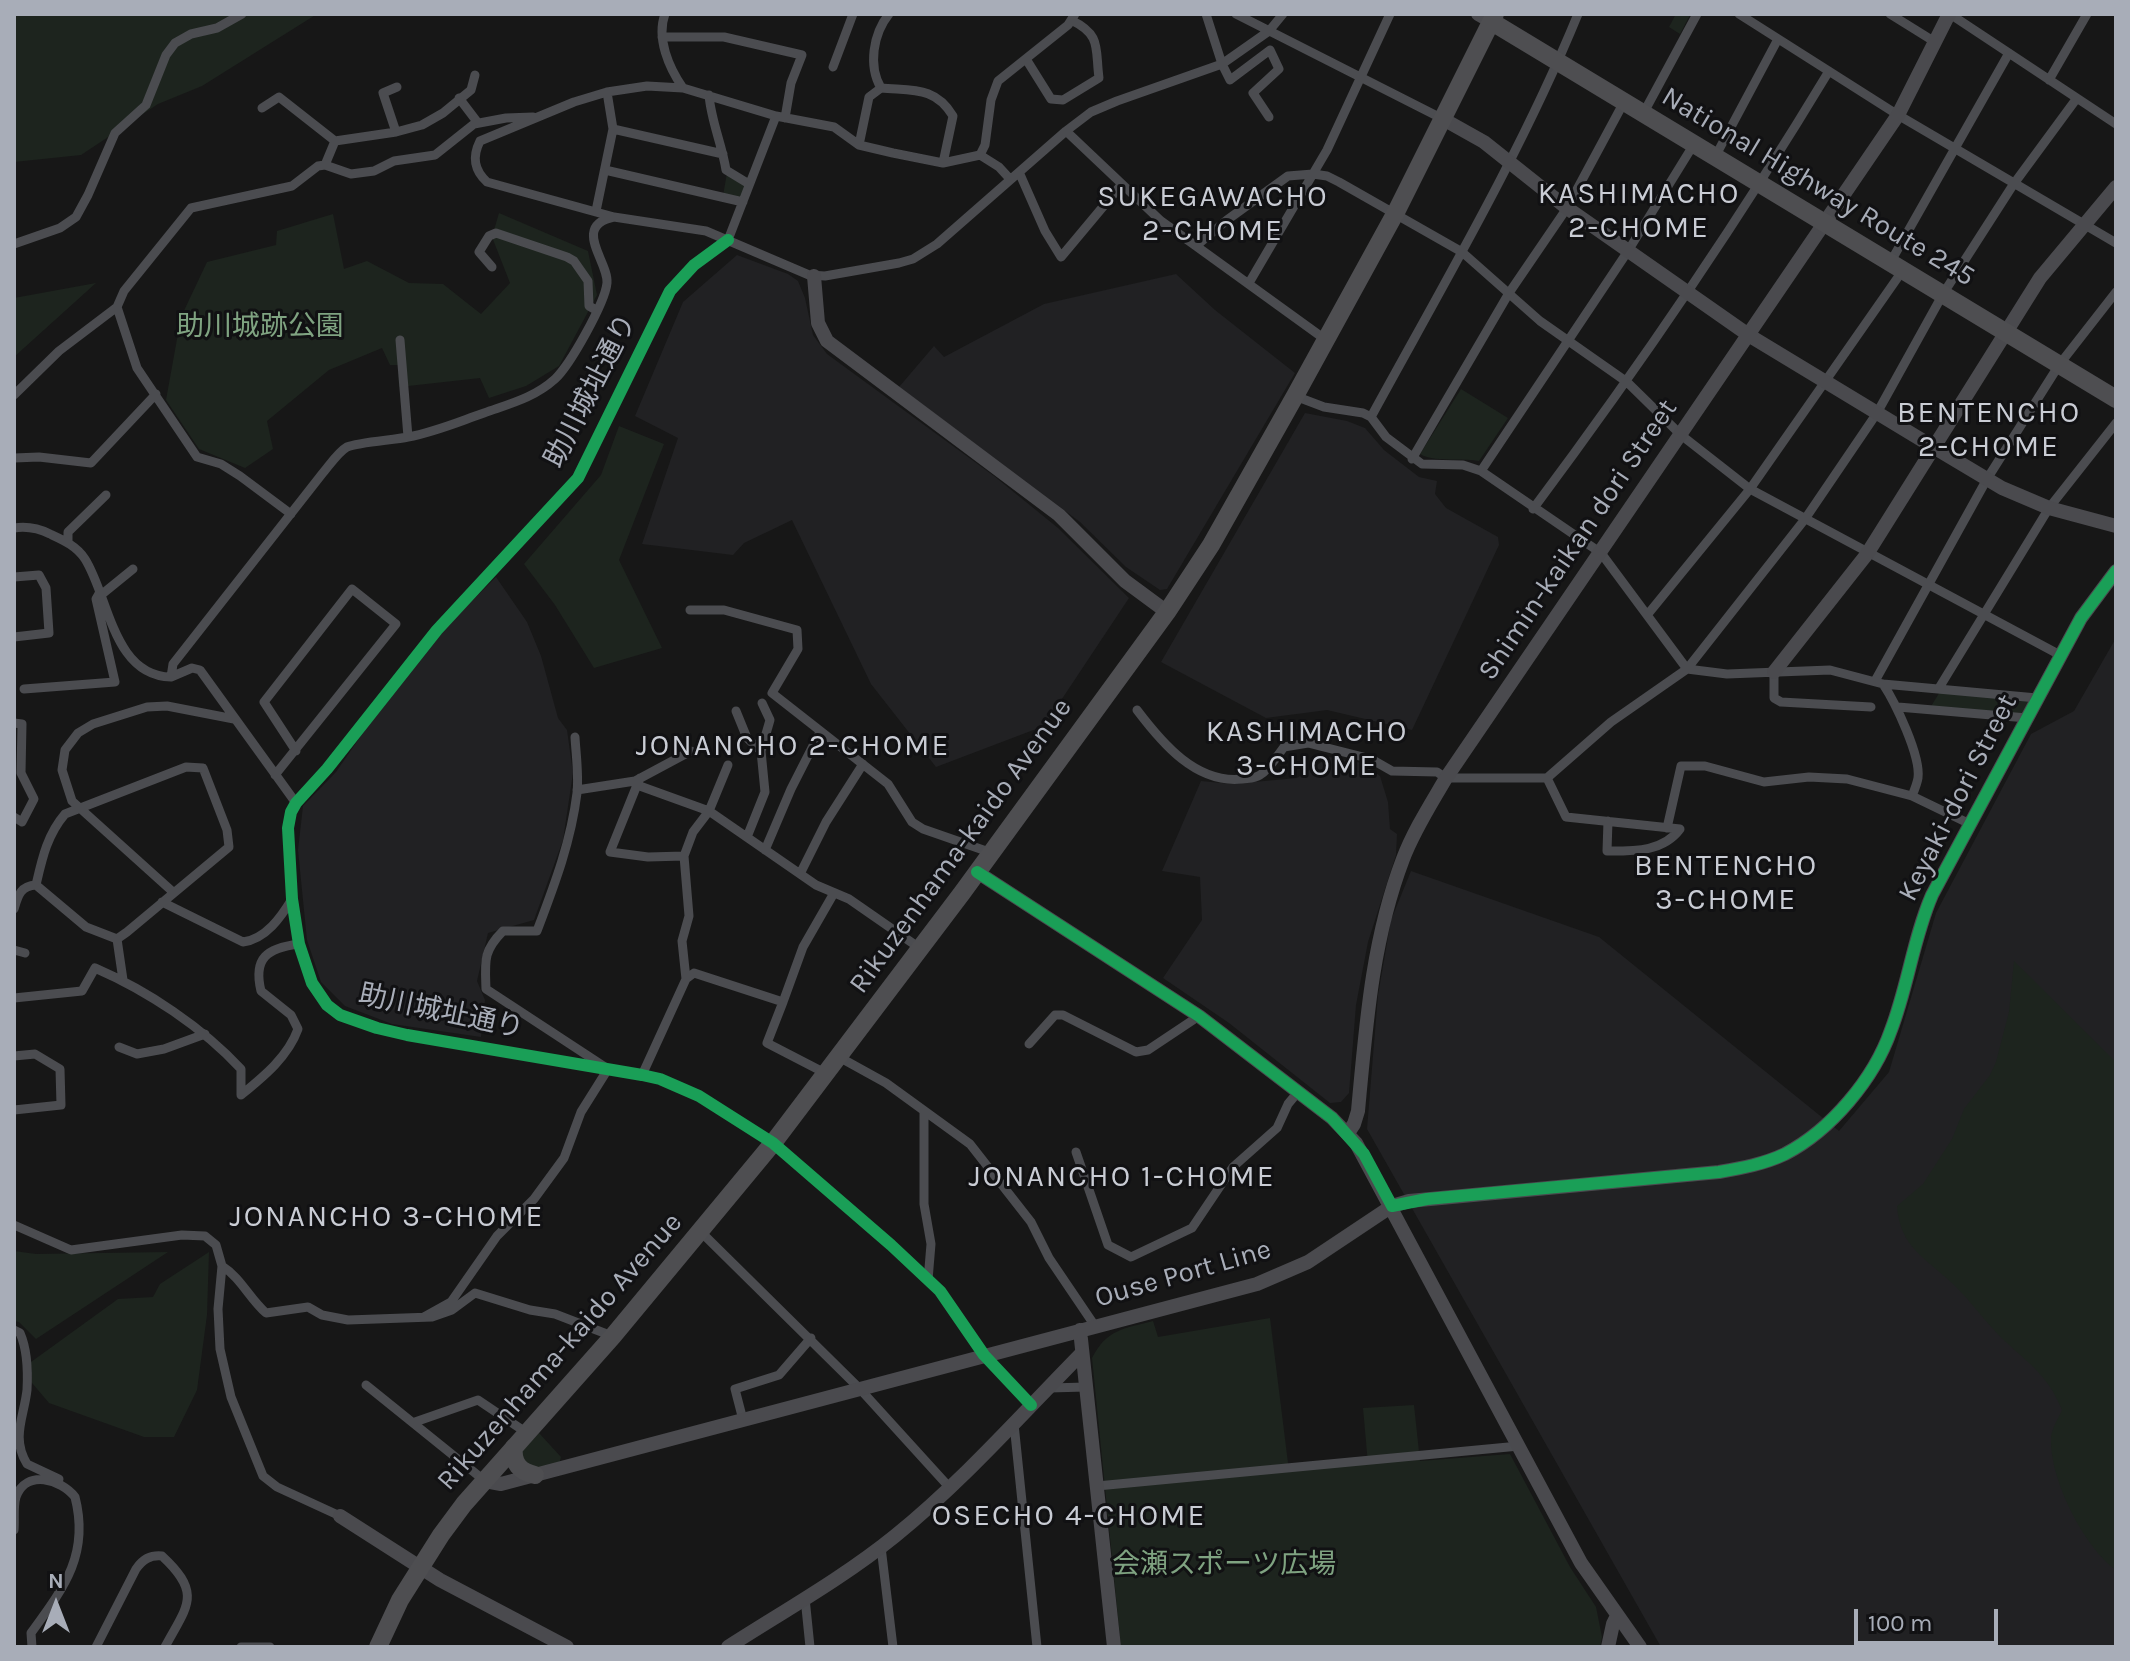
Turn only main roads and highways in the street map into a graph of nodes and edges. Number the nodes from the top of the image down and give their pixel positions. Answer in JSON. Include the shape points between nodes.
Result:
{"nodes":[{"id":1,"x":1488,"y":17,"type":"edge"},
{"id":2,"x":2116,"y":399,"type":"edge"},
{"id":3,"x":520,"y":1440,"type":"junction"},
{"id":4,"x":535,"y":1475,"type":"road end"},
{"id":5,"x":378,"y":1647,"type":"edge"}],
"edges":[{"from":1,"to":2,"type":"highway","name":"National Highway Route 245"},
{"from":1,"to":3,"type":"highway","name":"Rikuzenhama-kaido Avenue","via":[[1396,212],[1211,545],[1167,612],[827,1074],[701,1232]]},
{"from":3,"to":4,"type":"highway","via":[[517,1465]]},
{"from":3,"to":5,"type":"highway","name":"Rikuzenhama-kaido Avenue","via":[[419,1567]]}]}
